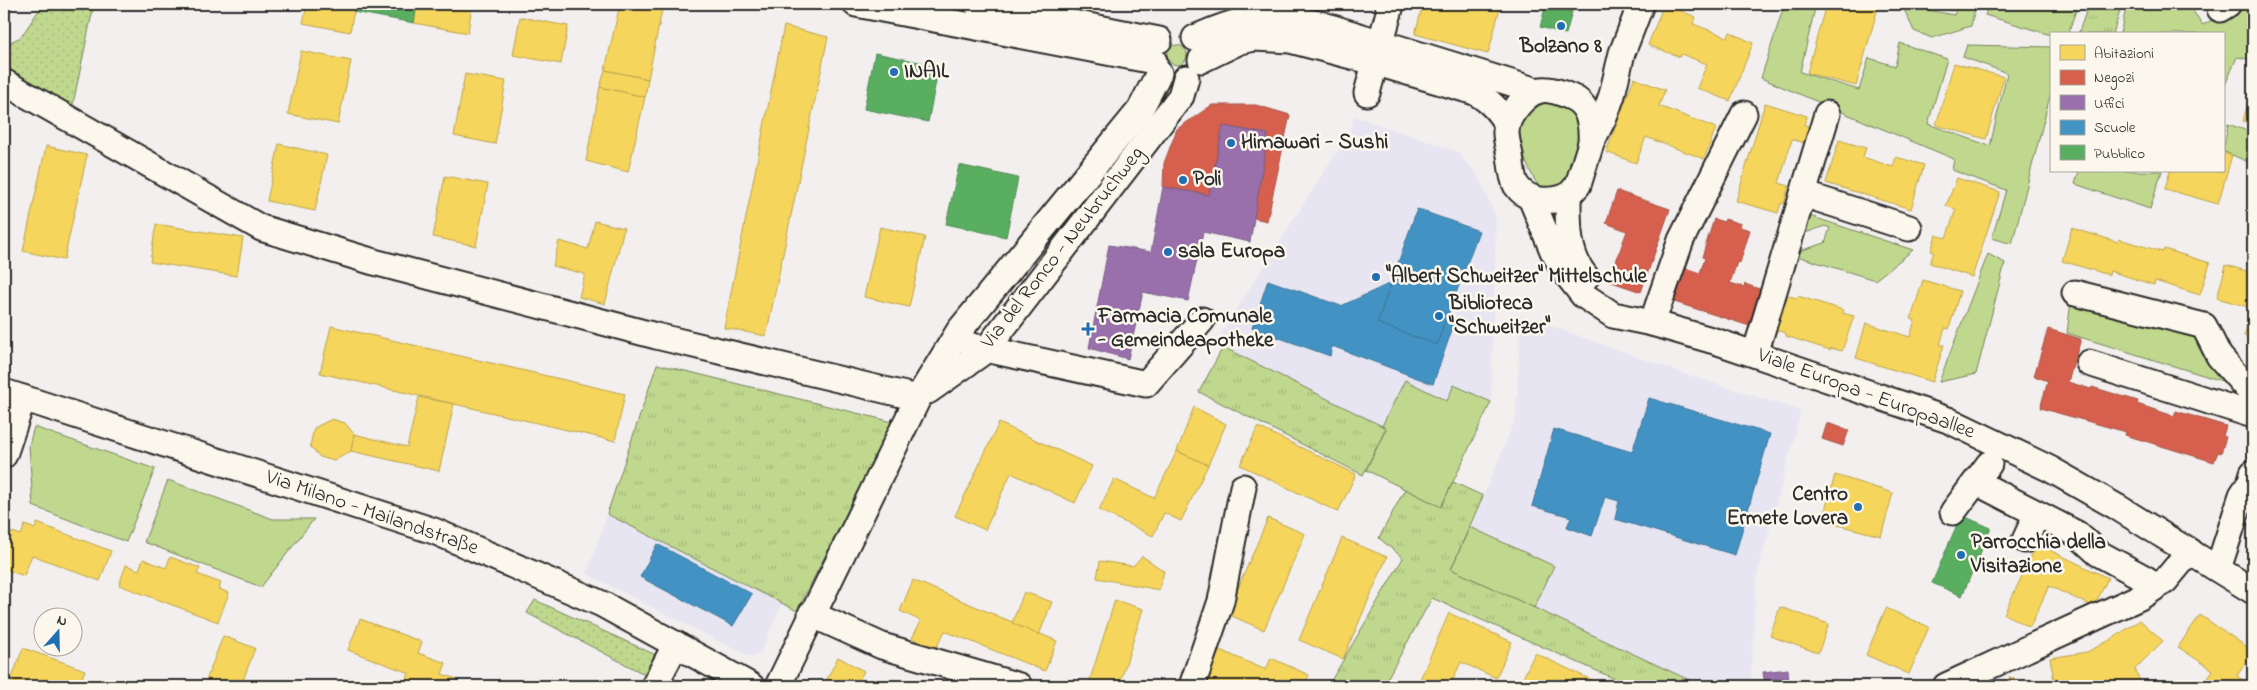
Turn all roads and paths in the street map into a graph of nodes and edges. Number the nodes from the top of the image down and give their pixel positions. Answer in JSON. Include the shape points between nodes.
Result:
{"nodes":[{"id":1,"x":856,"y":4,"type":"edge"},
{"id":2,"x":978,"y":4,"type":"edge"},
{"id":3,"x":1388,"y":4,"type":"edge"},
{"id":4,"x":1641,"y":4,"type":"edge"},
{"id":5,"x":1377,"y":52,"type":"junction"},
{"id":6,"x":1622,"y":52,"type":"junction"},
{"id":7,"x":1157,"y":58,"type":"junction"},
{"id":8,"x":1194,"y":59,"type":"junction"},
{"id":9,"x":4,"y":82,"type":"edge"},
{"id":10,"x":1537,"y":90,"type":"junction"},
{"id":11,"x":1367,"y":93,"type":"dead end"},
{"id":12,"x":1574,"y":98,"type":"junction"},
{"id":13,"x":1744,"y":114,"type":"dead end"},
{"id":14,"x":1827,"y":114,"type":"dead end"},
{"id":15,"x":1507,"y":125,"type":"junction"},
{"id":16,"x":1592,"y":135,"type":"junction"},
{"id":17,"x":1803,"y":194,"type":"junction"},
{"id":18,"x":1568,"y":196,"type":"junction"},
{"id":19,"x":1531,"y":198,"type":"junction"},
{"id":20,"x":1909,"y":228,"type":"dead end"},
{"id":21,"x":2075,"y":293,"type":"dead end"},
{"id":22,"x":982,"y":304,"type":"junction"},
{"id":23,"x":1202,"y":320,"type":"dead end"},
{"id":24,"x":1652,"y":322,"type":"junction"},
{"id":25,"x":990,"y":344,"type":"junction"},
{"id":26,"x":950,"y":346,"type":"junction"},
{"id":27,"x":1755,"y":354,"type":"junction"},
{"id":28,"x":2089,"y":363,"type":"dead end"},
{"id":29,"x":14,"y":395,"type":"edge"},
{"id":30,"x":2253,"y":395,"type":"edge"},
{"id":31,"x":918,"y":398,"type":"junction"},
{"id":32,"x":2253,"y":415,"type":"edge"},
{"id":33,"x":4,"y":455,"type":"edge"},
{"id":34,"x":2253,"y":473,"type":"edge"},
{"id":35,"x":1242,"y":487,"type":"dead end"},
{"id":36,"x":1953,"y":512,"type":"dead end"},
{"id":37,"x":2037,"y":514,"type":"junction"},
{"id":38,"x":2025,"y":540,"type":"dead end"},
{"id":39,"x":2190,"y":551,"type":"junction"},
{"id":40,"x":2218,"y":569,"type":"junction"},
{"id":41,"x":2146,"y":580,"type":"dead end"},
{"id":42,"x":2253,"y":591,"type":"edge"},
{"id":43,"x":811,"y":614,"type":"junction"},
{"id":44,"x":676,"y":644,"type":"junction"},
{"id":45,"x":654,"y":686,"type":"edge"},
{"id":46,"x":751,"y":686,"type":"edge"},
{"id":47,"x":778,"y":686,"type":"edge"},
{"id":48,"x":1019,"y":686,"type":"edge"},
{"id":49,"x":1192,"y":686,"type":"edge"},
{"id":50,"x":1946,"y":686,"type":"edge"}],
"edges":[{"from":1,"to":7,"type":"street"},
{"from":2,"to":7,"type":"street"},
{"from":3,"to":5,"type":"street","via":[[1391,5]]},
{"from":4,"to":6,"type":"street"},
{"from":5,"to":8,"type":"street","via":[[1320,24],[1262,16],[1236,21]]},
{"from":5,"to":10,"type":"street"},
{"from":5,"to":11,"type":"street"},
{"from":5,"to":15,"type":"street","via":[[1475,92],[1500,112]]},
{"from":6,"to":12,"type":"street","via":[[1606,81],[1591,92]]},
{"from":6,"to":16,"type":"street","via":[[1612,95]]},
{"from":7,"to":8,"type":"street","via":[[1172,80]]},
{"from":7,"to":8,"type":"street","via":[[1170,32],[1184,33]]},
{"from":7,"to":22,"type":"street","name":"Via del Ronco - Neubruchweg","via":[[1140,110]]},
{"from":8,"to":25,"type":"street","name":"Via del Ronco - Neubruchweg","via":[[1181,96]]},
{"from":9,"to":31,"type":"street","via":[[261,228],[374,262],[656,336]]},
{"from":10,"to":12,"type":"street","via":[[1551,90]]},
{"from":10,"to":15,"type":"street","via":[[1518,105]]},
{"from":12,"to":16,"type":"street","via":[[1584,108]]},
{"from":13,"to":24,"type":"street","via":[[1681,240]]},
{"from":14,"to":17,"type":"street"},
{"from":15,"to":19,"type":"street","via":[[1507,143],[1516,185]]},
{"from":16,"to":18,"type":"street","via":[[1578,184]]},
{"from":17,"to":20,"type":"street"},
{"from":17,"to":27,"type":"street"},
{"from":18,"to":19,"type":"street","via":[[1552,202]]},
{"from":18,"to":24,"type":"street","name":"Viale Europa - Europaallee","via":[[1572,251],[1584,275],[1607,298]]},
{"from":19,"to":24,"type":"street","name":"Viale Europa - Europaallee","via":[[1553,251],[1583,295],[1613,315]]},
{"from":21,"to":30,"type":"street","via":[[2204,326],[2219,356]]},
{"from":22,"to":25,"type":"street","via":[[983,331]]},
{"from":22,"to":26,"type":"street","name":"Via del Ronco - Neubruchweg"},
{"from":23,"to":25,"type":"street","via":[[1146,384]]},
{"from":24,"to":27,"type":"street","name":"Viale Europa - Europaallee"},
{"from":25,"to":26,"type":"street"},
{"from":25,"to":31,"type":"street","name":"Via del Ronco - Neubruchweg"},
{"from":26,"to":31,"type":"street","name":"Via del Ronco - Neubruchweg"},
{"from":27,"to":39,"type":"street","name":"Viale Europa - Europaallee","via":[[1948,420],[2050,469]]},
{"from":28,"to":32,"type":"street"},
{"from":29,"to":33,"type":"street"},
{"from":29,"to":44,"type":"street","name":"Via Milano - Mailandstraße","via":[[434,531],[602,604]]},
{"from":31,"to":43,"type":"street","name":"Via del Ronco - Neubruchweg"},
{"from":34,"to":40,"type":"street","via":[[2242,495]]},
{"from":35,"to":49,"type":"street","via":[[1221,601]]},
{"from":36,"to":37,"type":"street","via":[[1982,473]]},
{"from":37,"to":38,"type":"street"},
{"from":37,"to":41,"type":"street","via":[[2077,534],[2098,553]]},
{"from":39,"to":40,"type":"street","name":"Viale Europa - Europaallee"},
{"from":39,"to":50,"type":"street","via":[[2165,582],[2140,597]]},
{"from":40,"to":42,"type":"street","name":"Viale Europa - Europaallee"},
{"from":43,"to":47,"type":"street","name":"Via del Ronco - Neubruchweg"},
{"from":43,"to":48,"type":"street","via":[[882,646]]},
{"from":44,"to":45,"type":"street"},
{"from":44,"to":46,"type":"street","name":"Via Milano - Mailandstraße"}]}
